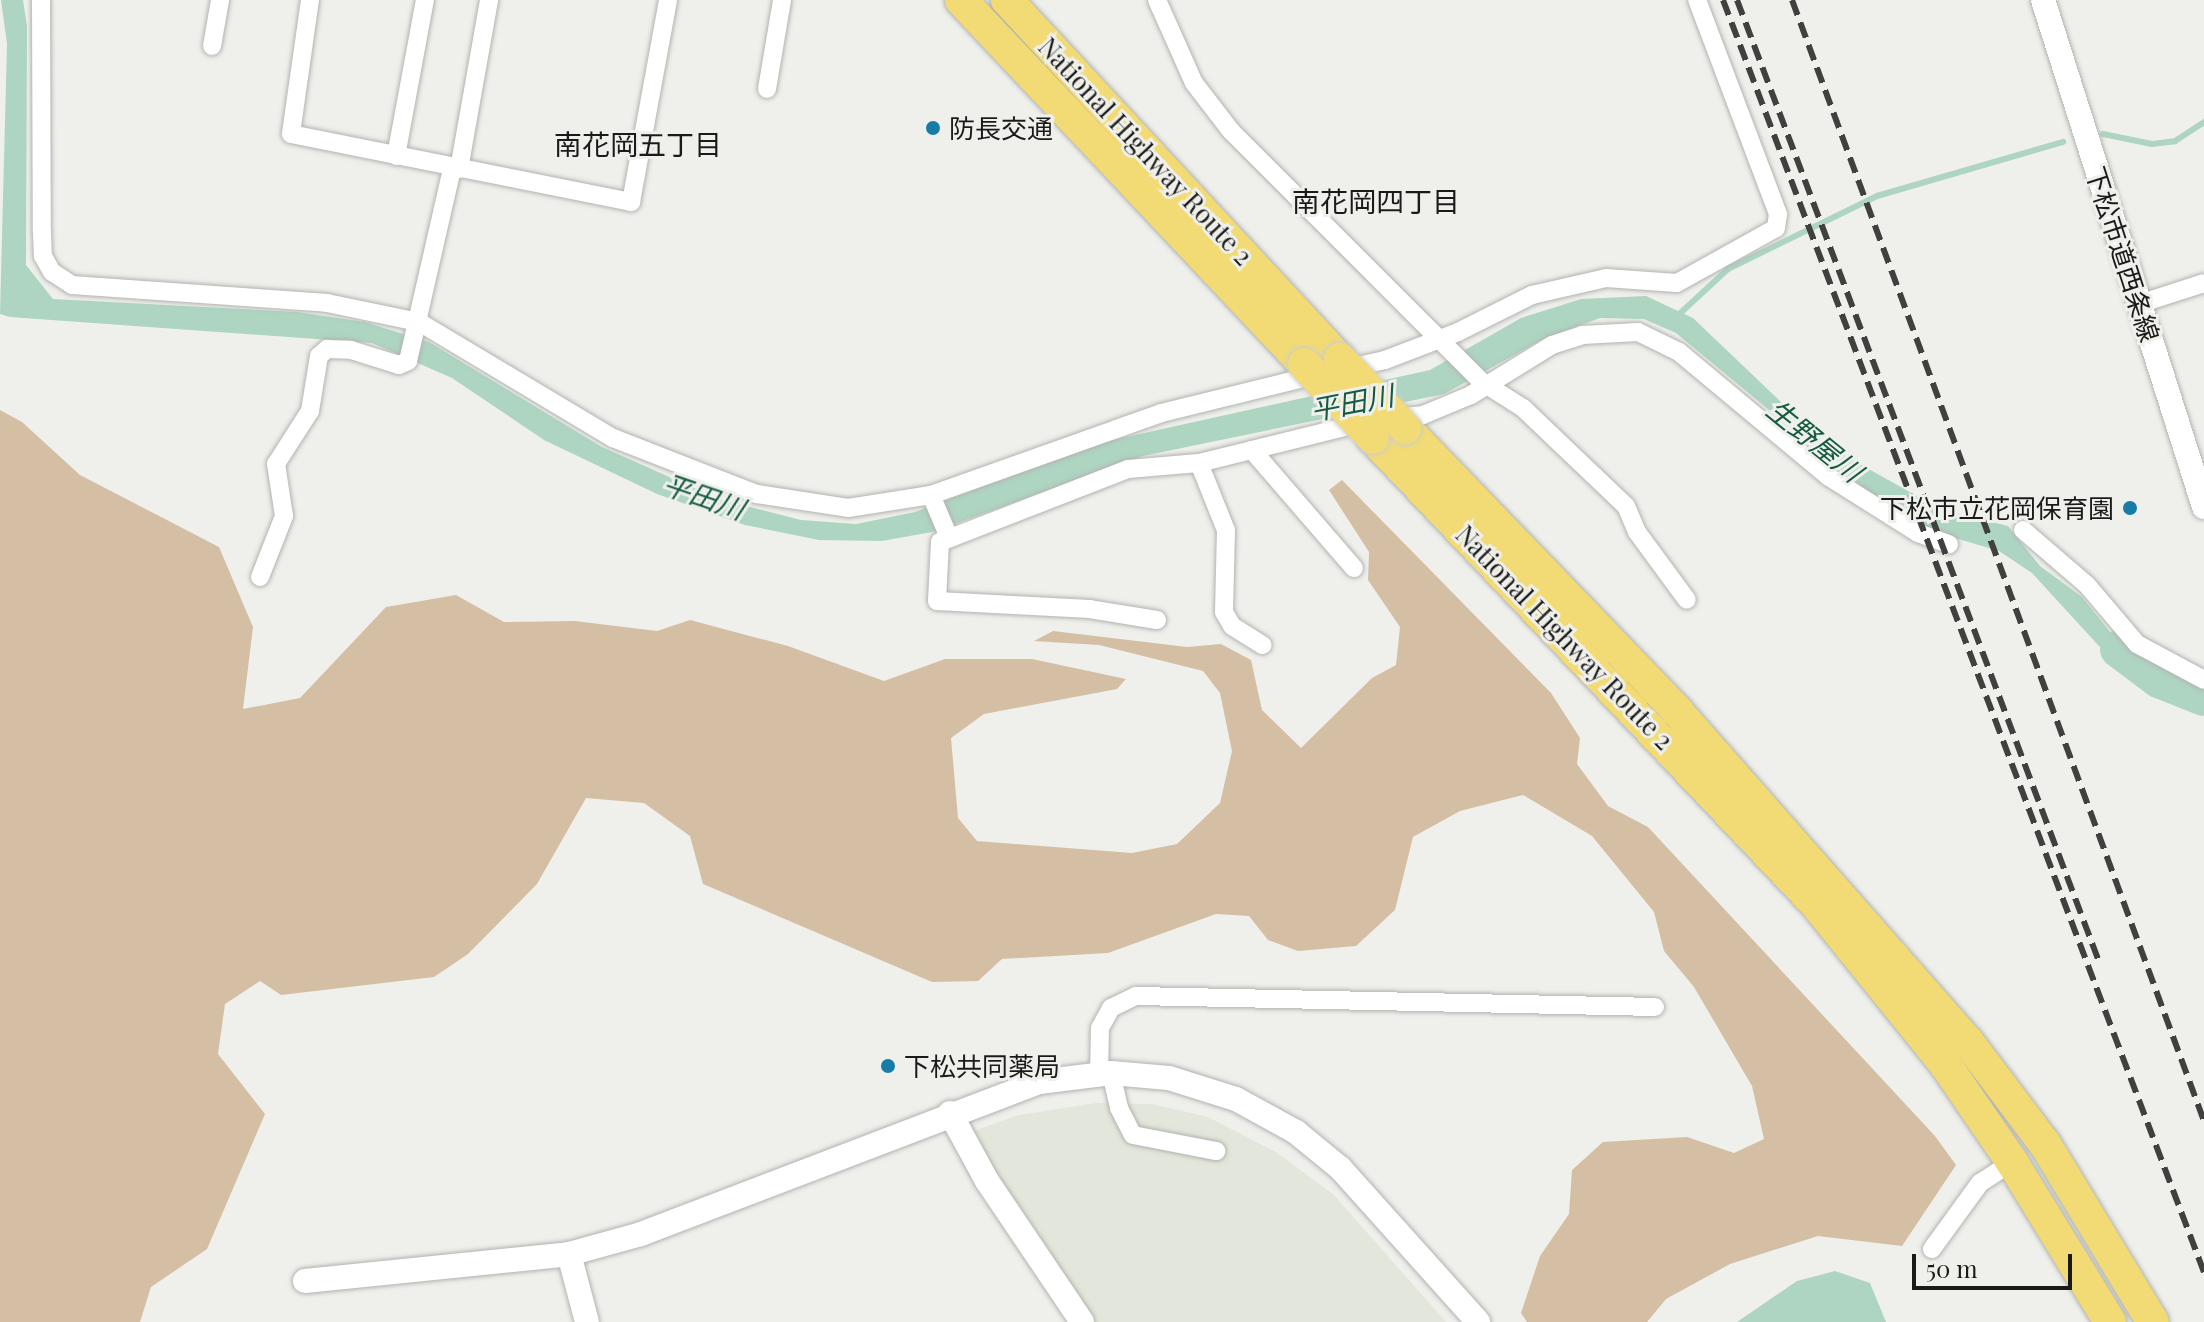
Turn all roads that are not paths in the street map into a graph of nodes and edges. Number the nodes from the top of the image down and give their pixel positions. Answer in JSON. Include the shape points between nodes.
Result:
{"nodes":[{"id":1,"x":41,"y":0,"type":"edge"},
{"id":2,"x":220,"y":0,"type":"edge"},
{"id":3,"x":310,"y":0,"type":"edge"},
{"id":4,"x":425,"y":0,"type":"edge"},
{"id":5,"x":489,"y":0,"type":"edge"},
{"id":6,"x":668,"y":0,"type":"edge"},
{"id":7,"x":782,"y":0,"type":"edge"},
{"id":8,"x":961,"y":0,"type":"edge"},
{"id":9,"x":1007,"y":0,"type":"edge"},
{"id":10,"x":1157,"y":0,"type":"edge"},
{"id":11,"x":1697,"y":0,"type":"edge"},
{"id":12,"x":2043,"y":0,"type":"edge"},
{"id":13,"x":212,"y":46,"type":"dead end"},
{"id":14,"x":767,"y":89,"type":"dead end"},
{"id":15,"x":396,"y":156,"type":"junction"},
{"id":16,"x":455,"y":169,"type":"junction"},
{"id":17,"x":2204,"y":283,"type":"edge"},
{"id":18,"x":2139,"y":304,"type":"junction"},
{"id":19,"x":418,"y":327,"type":"junction"},
{"id":20,"x":1443,"y":343,"type":"junction"},
{"id":21,"x":1484,"y":384,"type":"junction"},
{"id":22,"x":1252,"y":450,"type":"junction"},
{"id":23,"x":1199,"y":463,"type":"junction"},
{"id":24,"x":932,"y":497,"type":"junction"},
{"id":25,"x":2204,"y":507,"type":"edge"},
{"id":26,"x":2023,"y":530,"type":"dead end"},
{"id":27,"x":947,"y":532,"type":"junction"},
{"id":28,"x":1949,"y":544,"type":"dead end"},
{"id":29,"x":1354,"y":568,"type":"dead end"},
{"id":30,"x":260,"y":577,"type":"dead end"},
{"id":31,"x":1687,"y":600,"type":"dead end"},
{"id":32,"x":1157,"y":620,"type":"dead end"},
{"id":33,"x":1262,"y":645,"type":"dead end"},
{"id":34,"x":2204,"y":680,"type":"edge"},
{"id":35,"x":1655,"y":1007,"type":"dead end"},
{"id":36,"x":1105,"y":1074,"type":"junction"},
{"id":37,"x":950,"y":1113,"type":"junction"},
{"id":38,"x":1216,"y":1151,"type":"dead end"},
{"id":39,"x":2012,"y":1162,"type":"junction"},
{"id":40,"x":1932,"y":1249,"type":"dead end"},
{"id":41,"x":569,"y":1254,"type":"junction"},
{"id":42,"x":305,"y":1281,"type":"dead end"},
{"id":43,"x":587,"y":1322,"type":"edge"},
{"id":44,"x":1082,"y":1322,"type":"edge"},
{"id":45,"x":1478,"y":1322,"type":"edge"},
{"id":46,"x":2110,"y":1322,"type":"edge"},
{"id":47,"x":2153,"y":1322,"type":"edge"}],
"edges":[{"from":1,"to":19,"type":"street","via":[[42,232],[43,256],[52,272],[72,285],[327,303]]},
{"from":2,"to":13,"type":"street"},
{"from":3,"to":15,"type":"street","via":[[291,134]]},
{"from":4,"to":15,"type":"street"},
{"from":5,"to":16,"type":"street"},
{"from":6,"to":16,"type":"street","via":[[631,202]]},
{"from":7,"to":14,"type":"street"},
{"from":8,"to":39,"type":"highway","name":"National Highway Route 2","bridge":true,"via":[[1815,903],[1945,1064]]},
{"from":9,"to":47,"type":"highway","name":"National Highway Route 2","bridge":true,"via":[[1678,712],[1968,1042],[2045,1144]]},
{"from":10,"to":20,"type":"street","via":[[1205,101]]},
{"from":11,"to":20,"type":"street","via":[[1778,214],[1776,228],[1677,283],[1606,278],[1547,292]]},
{"from":12,"to":18,"type":"street","name":"下松市道西条線"},
{"from":15,"to":16,"type":"street"},
{"from":16,"to":19,"type":"street"},
{"from":17,"to":18,"type":"street"},
{"from":18,"to":25,"type":"street","name":"下松市道西条線"},
{"from":19,"to":24,"type":"street","via":[[613,438],[757,494],[848,508]]},
{"from":19,"to":30,"type":"street","via":[[408,361],[399,365],[351,350],[327,349],[319,356],[310,411],[276,464],[284,516]]},
{"from":20,"to":21,"type":"street"},
{"from":20,"to":24,"type":"street","via":[[1161,413]]},
{"from":21,"to":22,"type":"street","via":[[1423,415],[1303,433]]},
{"from":21,"to":28,"type":"street","via":[[1552,345],[1582,335],[1638,332],[1661,339],[1829,477],[1918,533]]},
{"from":21,"to":31,"type":"street","via":[[1533,417],[1626,506],[1637,532]]},
{"from":22,"to":23,"type":"street"},
{"from":22,"to":29,"type":"street"},
{"from":23,"to":27,"type":"street","via":[[1128,469]]},
{"from":23,"to":33,"type":"street","via":[[1226,530],[1224,612],[1232,626]]},
{"from":24,"to":27,"type":"street"},
{"from":26,"to":34,"type":"street","via":[[2087,585],[2137,644]]},
{"from":27,"to":32,"type":"street","via":[[940,542],[937,601],[1090,609]]},
{"from":35,"to":36,"type":"street","via":[[1136,996],[1111,1008],[1100,1028]]},
{"from":36,"to":37,"type":"street","via":[[1039,1082]]},
{"from":36,"to":38,"type":"street","via":[[1133,1135]]},
{"from":36,"to":45,"type":"street","via":[[1169,1078],[1236,1099],[1296,1132],[1340,1168]]},
{"from":37,"to":41,"type":"street","via":[[641,1234]]},
{"from":37,"to":44,"type":"street","via":[[987,1181]]},
{"from":39,"to":40,"type":"street","via":[[1980,1183]]},
{"from":39,"to":46,"type":"highway","name":"National Highway Route 2"},
{"from":41,"to":42,"type":"street"},
{"from":41,"to":43,"type":"street"}]}
